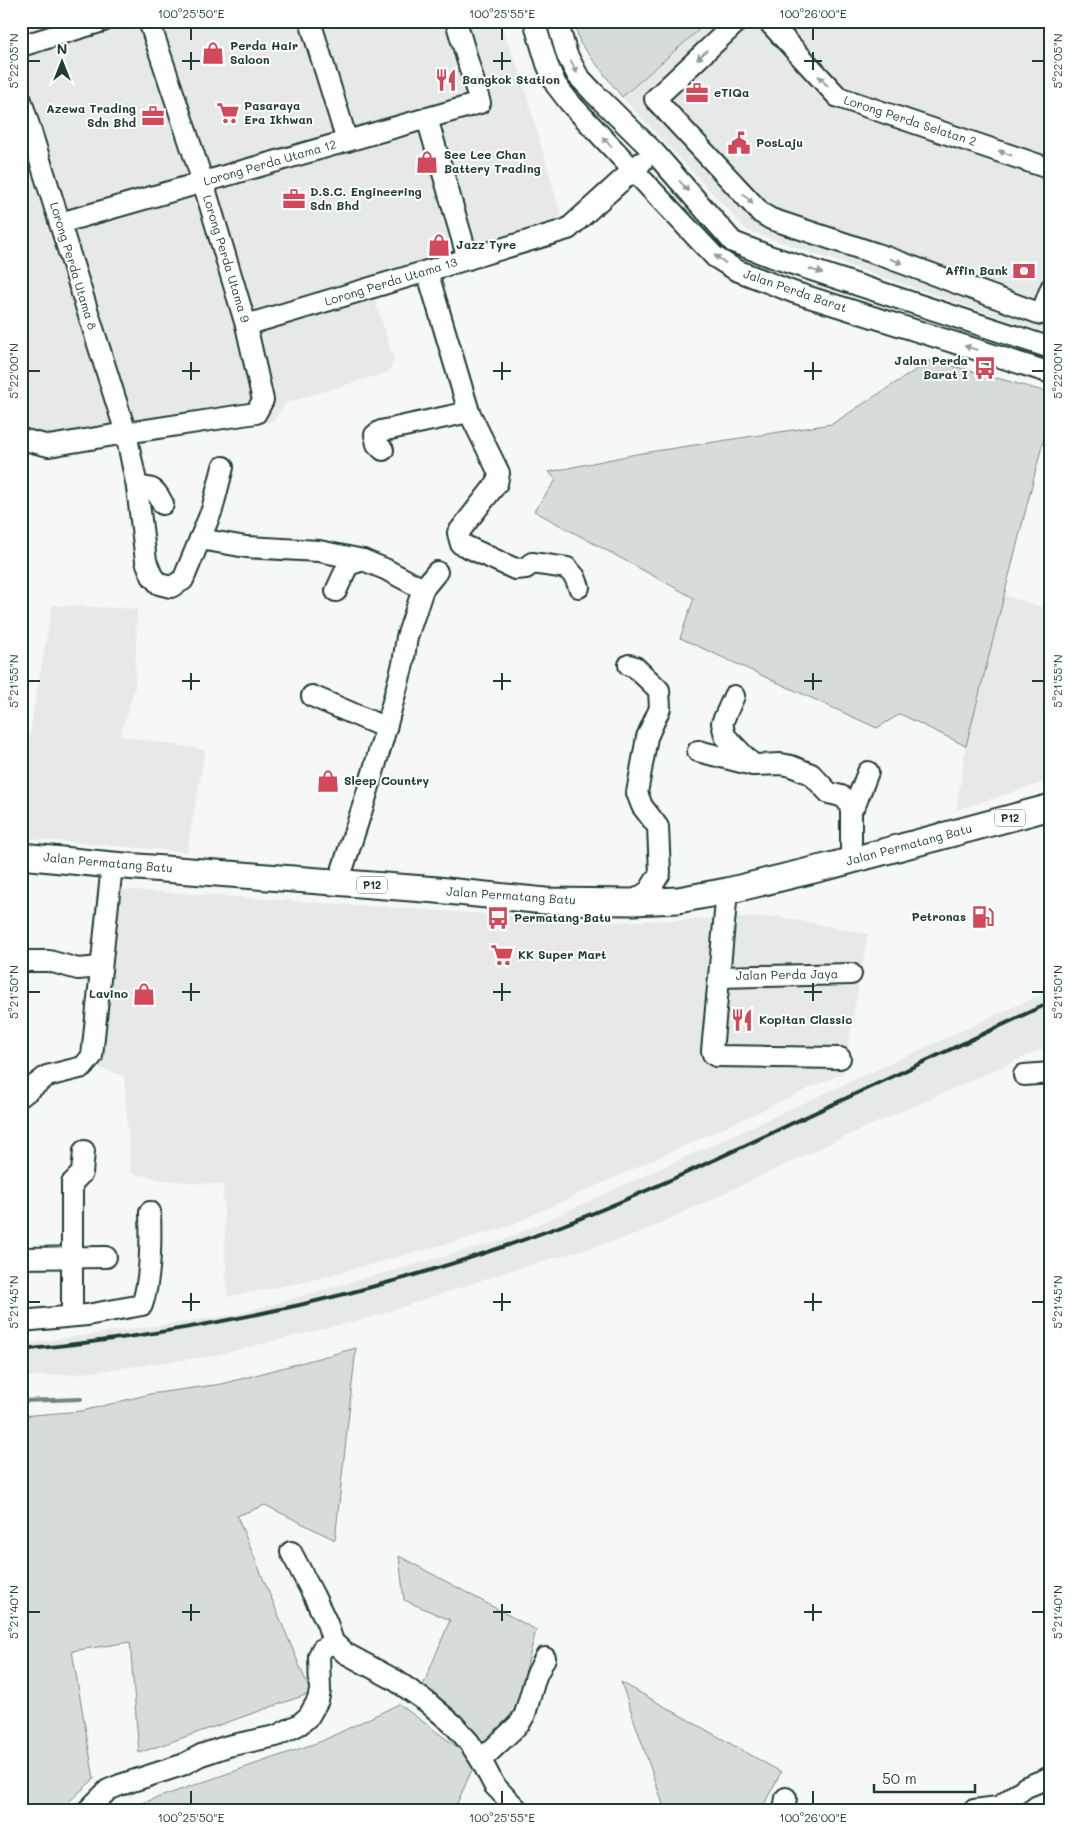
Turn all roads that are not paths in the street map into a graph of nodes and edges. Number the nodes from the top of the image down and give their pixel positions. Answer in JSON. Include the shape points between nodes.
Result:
{"nodes":[{"id":1,"x":103,"y":21,"type":"edge"},
{"id":2,"x":149,"y":21,"type":"edge"},
{"id":3,"x":310,"y":21,"type":"edge"},
{"id":4,"x":456,"y":21,"type":"edge"},
{"id":5,"x":534,"y":21,"type":"edge"},
{"id":6,"x":557,"y":21,"type":"edge"},
{"id":7,"x":738,"y":21,"type":"edge"},
{"id":8,"x":768,"y":21,"type":"edge"},
{"id":9,"x":21,"y":46,"type":"edge"},
{"id":10,"x":21,"y":100,"type":"edge"},
{"id":11,"x":427,"y":118,"type":"junction"},
{"id":12,"x":346,"y":141,"type":"junction"},
{"id":13,"x":654,"y":152,"type":"junction"},
{"id":14,"x":1051,"y":169,"type":"edge"},
{"id":15,"x":634,"y":170,"type":"junction"},
{"id":16,"x":203,"y":182,"type":"junction"},
{"id":17,"x":60,"y":224,"type":"junction"},
{"id":18,"x":769,"y":256,"type":"junction"},
{"id":19,"x":468,"y":259,"type":"junction"},
{"id":20,"x":427,"y":271,"type":"junction"},
{"id":21,"x":760,"y":279,"type":"junction"},
{"id":22,"x":1051,"y":288,"type":"edge"},
{"id":23,"x":246,"y":325,"type":"junction"},
{"id":24,"x":1051,"y":348,"type":"edge"},
{"id":25,"x":1051,"y":373,"type":"edge"},
{"id":26,"x":470,"y":412,"type":"junction"},
{"id":27,"x":126,"y":433,"type":"junction"},
{"id":28,"x":21,"y":440,"type":"edge"},
{"id":29,"x":383,"y":450,"type":"dead end"},
{"id":30,"x":222,"y":467,"type":"dead end"},
{"id":31,"x":137,"y":487,"type":"junction"},
{"id":32,"x":163,"y":504,"type":"dead end"},
{"id":33,"x":200,"y":539,"type":"junction"},
{"id":34,"x":363,"y":560,"type":"junction"},
{"id":35,"x":437,"y":572,"type":"dead end"},
{"id":36,"x":578,"y":587,"type":"dead end"},
{"id":37,"x":423,"y":589,"type":"junction"},
{"id":38,"x":336,"y":590,"type":"dead end"},
{"id":39,"x":629,"y":665,"type":"dead end"},
{"id":40,"x":312,"y":696,"type":"dead end"},
{"id":41,"x":734,"y":696,"type":"dead end"},
{"id":42,"x":386,"y":728,"type":"junction"},
{"id":43,"x":698,"y":751,"type":"dead end"},
{"id":44,"x":753,"y":765,"type":"junction"},
{"id":45,"x":868,"y":772,"type":"dead end"},
{"id":46,"x":1051,"y":807,"type":"edge"},
{"id":47,"x":851,"y":810,"type":"junction"},
{"id":48,"x":21,"y":856,"type":"edge"},
{"id":49,"x":851,"y":861,"type":"junction"},
{"id":50,"x":112,"y":865,"type":"junction"},
{"id":51,"x":338,"y":883,"type":"junction"},
{"id":52,"x":727,"y":891,"type":"junction"},
{"id":53,"x":632,"y":902,"type":"junction"},
{"id":54,"x":21,"y":961,"type":"edge"},
{"id":55,"x":101,"y":967,"type":"junction"},
{"id":56,"x":851,"y":974,"type":"dead end"},
{"id":57,"x":719,"y":976,"type":"junction"},
{"id":58,"x":840,"y":1058,"type":"dead end"},
{"id":59,"x":1051,"y":1073,"type":"edge"},
{"id":60,"x":1024,"y":1075,"type":"dead end"},
{"id":61,"x":21,"y":1096,"type":"edge"},
{"id":62,"x":84,"y":1151,"type":"dead end"},
{"id":63,"x":150,"y":1212,"type":"dead end"},
{"id":64,"x":106,"y":1257,"type":"dead end"},
{"id":65,"x":21,"y":1258,"type":"edge"},
{"id":66,"x":72,"y":1258,"type":"junction"},
{"id":67,"x":72,"y":1315,"type":"junction"},
{"id":68,"x":21,"y":1321,"type":"edge"},
{"id":69,"x":291,"y":1552,"type":"dead end"},
{"id":70,"x":333,"y":1642,"type":"junction"},
{"id":71,"x":545,"y":1658,"type":"dead end"},
{"id":72,"x":481,"y":1760,"type":"junction"},
{"id":73,"x":1051,"y":1777,"type":"edge"},
{"id":74,"x":996,"y":1808,"type":"edge"},
{"id":75,"x":88,"y":1810,"type":"edge"},
{"id":76,"x":518,"y":1810,"type":"edge"},
{"id":77,"x":974,"y":1810,"type":"edge"}],
"edges":[{"from":1,"to":9,"type":"street"},
{"from":2,"to":16,"type":"street","name":"Lorong Perda Utama 9"},
{"from":3,"to":12,"type":"street"},
{"from":4,"to":11,"type":"street","name":"Lorong Perda Utama 12","via":[[480,103]]},
{"from":15,"to":5,"type":"street","name":"Jalan Perda Barat","one_way":true,"via":[[556,85]]},
{"from":6,"to":13,"type":"street","name":"Jalan Perda Barat","one_way":true,"via":[[567,55],[578,76]]},
{"from":7,"to":22,"type":"street","one_way":true,"via":[[655,99],[761,213],[1041,314]]},
{"from":14,"to":8,"type":"street","name":"Lorong Perda Selatan 2","one_way":true,"via":[[838,97]]},
{"from":10,"to":17,"type":"street","name":"Lorong Perda Utama 8"},
{"from":11,"to":12,"type":"street","name":"Lorong Perda Utama 12"},
{"from":11,"to":19,"type":"street"},
{"from":12,"to":16,"type":"street","name":"Lorong Perda Utama 12"},
{"from":13,"to":15,"type":"street","name":"Lorong Perda Utama 13"},
{"from":13,"to":18,"type":"street","name":"Jalan Perda Barat","one_way":true,"via":[[734,242]]},
{"from":15,"to":19,"type":"street","name":"Lorong Perda Utama 13","via":[[568,229]]},
{"from":21,"to":15,"type":"street","name":"Jalan Perda Barat","one_way":true,"via":[[715,257]]},
{"from":16,"to":17,"type":"street","name":"Lorong Perda Utama 12"},
{"from":16,"to":23,"type":"street","name":"Lorong Perda Utama 9"},
{"from":17,"to":27,"type":"street","name":"Lorong Perda Utama 8"},
{"from":18,"to":21,"type":"street"},
{"from":18,"to":24,"type":"street","name":"Jalan Perda Barat","one_way":true},
{"from":19,"to":20,"type":"street","name":"Lorong Perda Utama 13"},
{"from":20,"to":23,"type":"street","name":"Lorong Perda Utama 13"},
{"from":20,"to":26,"type":"street"},
{"from":25,"to":21,"type":"street","name":"Jalan Perda Barat","one_way":true},
{"from":23,"to":27,"type":"street","name":"Lorong Perda Utama 9","via":[[263,400],[256,413]]},
{"from":26,"to":29,"type":"street","via":[[382,431],[375,435]]},
{"from":26,"to":36,"type":"street","via":[[499,473],[497,483],[458,533],[460,544],[515,569],[526,568],[532,563],[567,568]]},
{"from":27,"to":28,"type":"street","via":[[49,446]]},
{"from":27,"to":31,"type":"street","name":"Lorong Perda Utama 8"},
{"from":30,"to":33,"type":"street","name":"Lorong Perda Utama 8","via":[[212,510]]},
{"from":31,"to":32,"type":"street","via":[[150,487],[157,492]]},
{"from":31,"to":33,"type":"street","name":"Lorong Perda Utama 8","via":[[146,562],[159,584],[172,587],[183,580]]},
{"from":33,"to":34,"type":"street","via":[[246,547],[319,551]]},
{"from":34,"to":37,"type":"street"},
{"from":34,"to":38,"type":"street","via":[[348,565]]},
{"from":35,"to":37,"type":"street"},
{"from":37,"to":42,"type":"street","via":[[407,637]]},
{"from":39,"to":53,"type":"street","via":[[659,690],[660,708],[647,737],[637,793],[642,806],[658,827],[660,873],[649,890]]},
{"from":40,"to":42,"type":"street"},
{"from":41,"to":44,"type":"street","via":[[722,723],[725,736]]},
{"from":42,"to":51,"type":"street"},
{"from":43,"to":44,"type":"street"},
{"from":44,"to":47,"type":"street","via":[[781,764],[811,774],[829,793],[848,801]]},
{"from":45,"to":47,"type":"street"},
{"from":46,"to":49,"type":"main road","name":"Jalan Permatang Batu","number":"P12"},
{"from":47,"to":49,"type":"street"},
{"from":48,"to":50,"type":"main road","name":"Jalan Permatang Batu","number":"P12"},
{"from":49,"to":52,"type":"main road","name":"Jalan Permatang Batu","number":"P12"},
{"from":50,"to":51,"type":"main road","name":"Jalan Permatang Batu","number":"P12"},
{"from":50,"to":55,"type":"street"},
{"from":51,"to":53,"type":"main road","name":"Jalan Permatang Batu","number":"P12","via":[[545,901]]},
{"from":52,"to":53,"type":"main road","name":"Jalan Permatang Batu","number":"P12","via":[[678,900]]},
{"from":52,"to":57,"type":"street","name":"Jalan Perda Jaya"},
{"from":54,"to":55,"type":"street","via":[[49,961],[78,969]]},
{"from":55,"to":61,"type":"street","via":[[92,1056],[83,1067],[47,1076]]},
{"from":56,"to":57,"type":"street","name":"Jalan Perda Jaya"},
{"from":57,"to":58,"type":"street","via":[[713,1054]]},
{"from":59,"to":60,"type":"street"},
{"from":62,"to":66,"type":"street","via":[[82,1173],[72,1183]]},
{"from":63,"to":67,"type":"street","via":[[147,1291],[142,1305]]},
{"from":64,"to":66,"type":"street"},
{"from":65,"to":66,"type":"street"},
{"from":66,"to":67,"type":"street"},
{"from":67,"to":68,"type":"street"},
{"from":69,"to":70,"type":"street","via":[[327,1623]]},
{"from":70,"to":72,"type":"street","via":[[427,1702],[459,1730]]},
{"from":70,"to":75,"type":"street","via":[[322,1649],[319,1656],[318,1700],[300,1724],[276,1736],[228,1746],[120,1785],[108,1790]]},
{"from":71,"to":72,"type":"street","via":[[520,1723]]},
{"from":72,"to":76,"type":"street","via":[[494,1785]]},
{"from":73,"to":74,"type":"street","via":[[1026,1787]]},
{"from":74,"to":77,"type":"street"}]}
